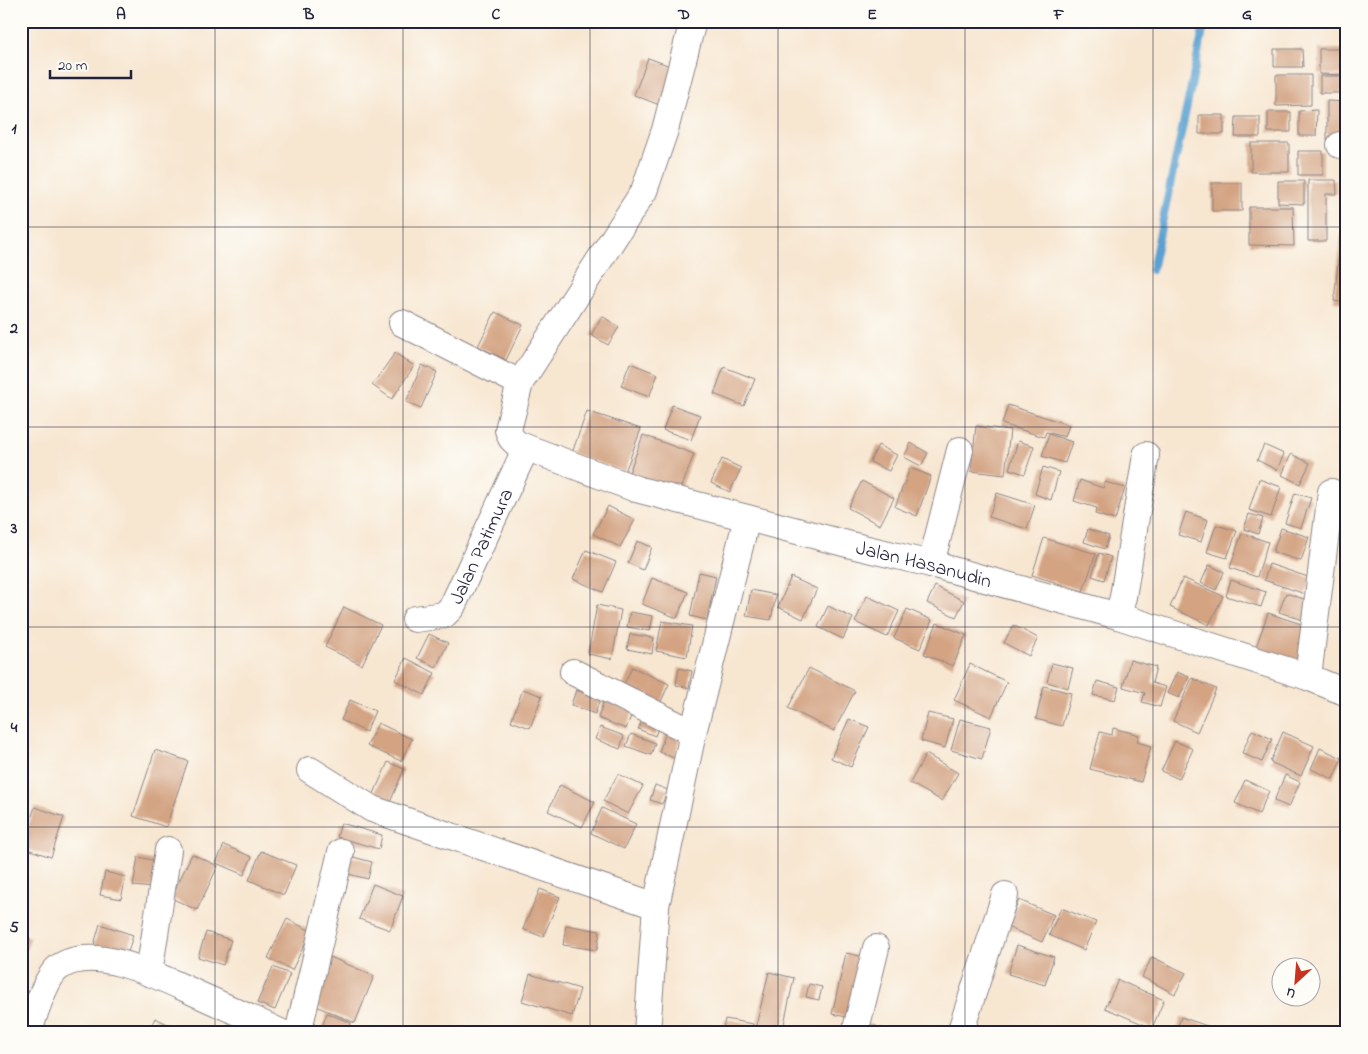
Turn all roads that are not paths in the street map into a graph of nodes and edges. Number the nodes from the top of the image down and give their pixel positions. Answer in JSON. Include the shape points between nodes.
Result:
{"nodes":[{"id":1,"x":693,"y":21,"type":"edge"},
{"id":2,"x":402,"y":323,"type":"dead end"},
{"id":3,"x":520,"y":383,"type":"junction"},
{"id":4,"x":526,"y":448,"type":"junction"},
{"id":5,"x":960,"y":450,"type":"dead end"},
{"id":6,"x":1146,"y":454,"type":"dead end"},
{"id":7,"x":1331,"y":492,"type":"dead end"},
{"id":8,"x":747,"y":518,"type":"junction"},
{"id":9,"x":931,"y":564,"type":"junction"},
{"id":10,"x":1118,"y":616,"type":"junction"},
{"id":11,"x":415,"y":619,"type":"dead end"},
{"id":12,"x":573,"y":672,"type":"dead end"},
{"id":13,"x":1308,"y":677,"type":"junction"},
{"id":14,"x":1347,"y":693,"type":"edge"},
{"id":15,"x":693,"y":733,"type":"junction"},
{"id":16,"x":310,"y":770,"type":"dead end"},
{"id":17,"x":168,"y":850,"type":"dead end"},
{"id":18,"x":341,"y":852,"type":"dead end"},
{"id":19,"x":1005,"y":895,"type":"dead end"},
{"id":20,"x":656,"y":906,"type":"junction"},
{"id":21,"x":876,"y":948,"type":"dead end"},
{"id":22,"x":149,"y":973,"type":"junction"},
{"id":23,"x":29,"y":1033,"type":"edge"},
{"id":24,"x":282,"y":1033,"type":"edge"},
{"id":25,"x":298,"y":1033,"type":"edge"},
{"id":26,"x":647,"y":1033,"type":"edge"},
{"id":27,"x":855,"y":1033,"type":"edge"},
{"id":28,"x":960,"y":1033,"type":"edge"}],
"edges":[{"from":1,"to":3,"type":"street","via":[[665,130],[644,191]]},
{"from":2,"to":3,"type":"street"},
{"from":3,"to":4,"type":"street","name":"Jalan Hasanudin","via":[[508,430],[511,438]]},
{"from":4,"to":8,"type":"street","name":"Jalan Hasanudin","via":[[636,490]]},
{"from":4,"to":11,"type":"street","name":"Jalan Patimura","via":[[452,607],[444,615]]},
{"from":5,"to":9,"type":"street"},
{"from":6,"to":10,"type":"street"},
{"from":7,"to":13,"type":"street"},
{"from":8,"to":9,"type":"street","name":"Jalan Hasanudin"},
{"from":8,"to":15,"type":"street"},
{"from":9,"to":10,"type":"street","name":"Jalan Hasanudin"},
{"from":10,"to":13,"type":"street","name":"Jalan Hasanudin"},
{"from":12,"to":15,"type":"street"},
{"from":13,"to":14,"type":"street","name":"Jalan Hasanudin"},
{"from":15,"to":20,"type":"street"},
{"from":16,"to":20,"type":"street","via":[[372,809]]},
{"from":17,"to":22,"type":"street"},
{"from":18,"to":25,"type":"street"},
{"from":19,"to":28,"type":"street"},
{"from":20,"to":26,"type":"street"},
{"from":21,"to":27,"type":"street"},
{"from":22,"to":23,"type":"street","via":[[101,960],[70,962],[58,968],[48,979]]},
{"from":22,"to":24,"type":"street"}]}
